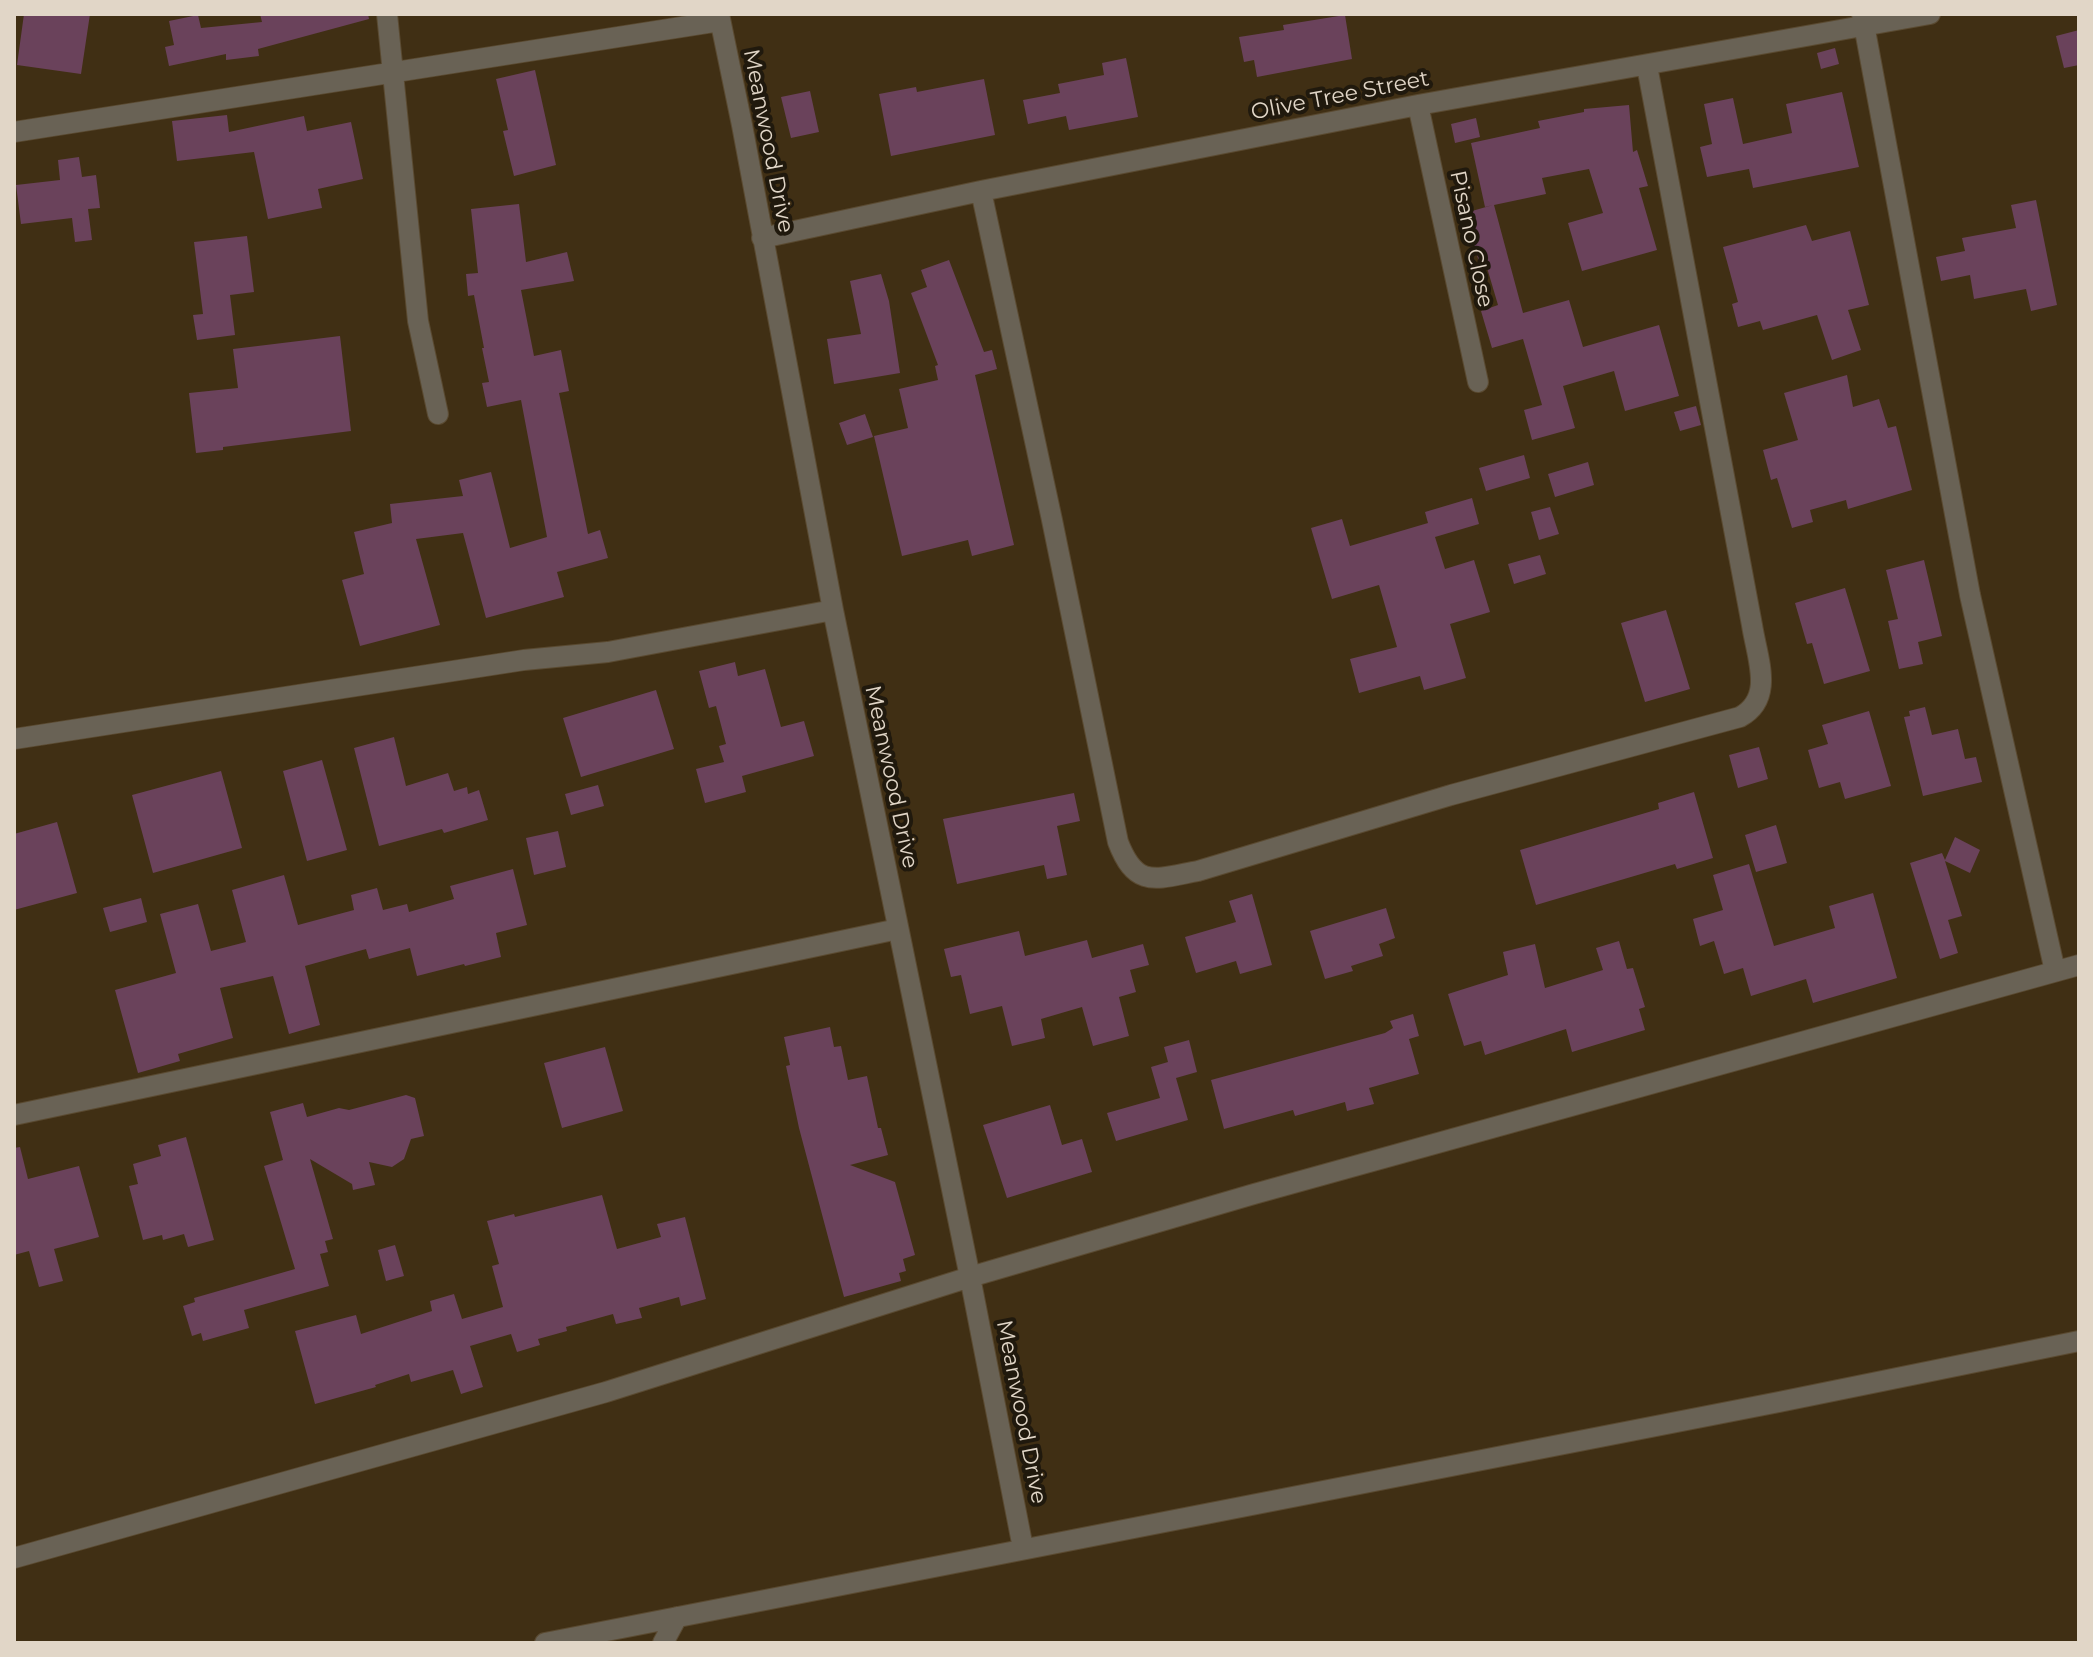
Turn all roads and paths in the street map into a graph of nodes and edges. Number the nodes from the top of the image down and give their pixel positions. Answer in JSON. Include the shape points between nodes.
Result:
{"nodes":[{"id":1,"x":387,"y":14,"type":"edge"},
{"id":2,"x":1930,"y":14,"type":"edge"},
{"id":3,"x":719,"y":18,"type":"edge"},
{"id":4,"x":1864,"y":20,"type":"edge"},
{"id":5,"x":1647,"y":66,"type":"junction"},
{"id":6,"x":392,"y":73,"type":"junction"},
{"id":7,"x":1418,"y":105,"type":"junction"},
{"id":8,"x":14,"y":132,"type":"edge"},
{"id":9,"x":981,"y":191,"type":"junction"},
{"id":10,"x":762,"y":238,"type":"junction"},
{"id":11,"x":1478,"y":382,"type":"dead end"},
{"id":12,"x":438,"y":414,"type":"dead end"},
{"id":13,"x":833,"y":610,"type":"junction"},
{"id":14,"x":14,"y":739,"type":"edge"},
{"id":15,"x":898,"y":929,"type":"junction"},
{"id":16,"x":2079,"y":965,"type":"edge"},
{"id":17,"x":2055,"y":971,"type":"junction"},
{"id":18,"x":14,"y":1115,"type":"edge"},
{"id":19,"x":970,"y":1277,"type":"junction"},
{"id":20,"x":2079,"y":1341,"type":"edge"},
{"id":21,"x":1023,"y":1548,"type":"junction"},
{"id":22,"x":14,"y":1558,"type":"edge"},
{"id":23,"x":677,"y":1617,"type":"junction"},
{"id":24,"x":545,"y":1643,"type":"edge"},
{"id":25,"x":663,"y":1643,"type":"edge"}],
"edges":[{"from":1,"to":6,"type":"street"},
{"from":2,"to":4,"type":"street","name":"Olive Tree Street"},
{"from":3,"to":6,"type":"street"},
{"from":3,"to":10,"type":"street","name":"Meanwood Drive"},
{"from":4,"to":5,"type":"street","name":"Olive Tree Street"},
{"from":4,"to":17,"type":"street","via":[[1970,595]]},
{"from":5,"to":7,"type":"street","name":"Olive Tree Street"},
{"from":5,"to":9,"type":"street","via":[[1752,625],[1760,699],[1740,717],[1161,878],[1140,876],[1126,862],[1118,842]]},
{"from":6,"to":8,"type":"street"},
{"from":6,"to":12,"type":"street","via":[[418,321]]},
{"from":7,"to":9,"type":"street","name":"Olive Tree Street"},
{"from":7,"to":11,"type":"street","name":"Pisano Close"},
{"from":9,"to":10,"type":"street","name":"Olive Tree Street"},
{"from":10,"to":13,"type":"street","name":"Meanwood Drive"},
{"from":13,"to":14,"type":"street","via":[[608,652],[524,660]]},
{"from":13,"to":15,"type":"street","name":"Meanwood Drive"},
{"from":15,"to":18,"type":"street"},
{"from":15,"to":19,"type":"street","name":"Meanwood Drive"},
{"from":16,"to":17,"type":"street"},
{"from":17,"to":19,"type":"street"},
{"from":19,"to":21,"type":"street","name":"Meanwood Drive"},
{"from":19,"to":22,"type":"street","via":[[606,1392]]},
{"from":20,"to":21,"type":"street"},
{"from":21,"to":23,"type":"street"},
{"from":23,"to":24,"type":"street"},
{"from":23,"to":25,"type":"street"}]}
